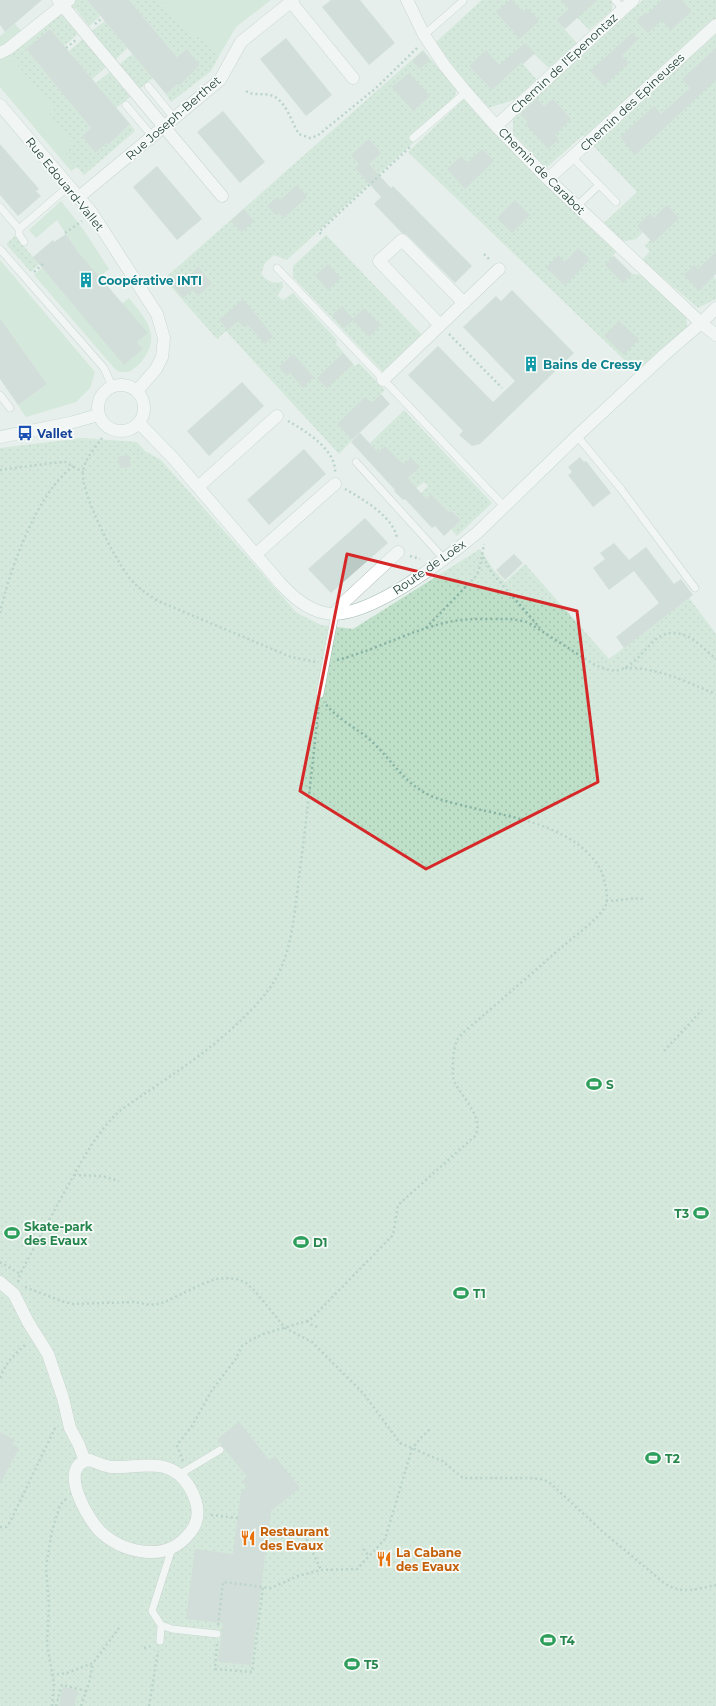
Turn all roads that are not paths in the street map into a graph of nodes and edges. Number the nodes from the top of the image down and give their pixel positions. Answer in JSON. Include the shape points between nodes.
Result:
{"nodes":[{"id":1,"x":407,"y":0,"type":"edge"},
{"id":2,"x":462,"y":0,"type":"edge"},
{"id":3,"x":632,"y":0,"type":"edge"},
{"id":4,"x":292,"y":1,"type":"edge"},
{"id":5,"x":63,"y":2,"type":"edge"},
{"id":6,"x":619,"y":4,"type":"edge"},
{"id":7,"x":716,"y":25,"type":"edge"},
{"id":8,"x":424,"y":36,"type":"junction"},
{"id":9,"x":0,"y":53,"type":"edge"},
{"id":10,"x":353,"y":78,"type":"dead end"},
{"id":11,"x":148,"y":86,"type":"dead end"},
{"id":12,"x":466,"y":92,"type":"junction"},
{"id":13,"x":126,"y":105,"type":"dead end"},
{"id":14,"x":0,"y":106,"type":"edge"},
{"id":15,"x":174,"y":118,"type":"junction"},
{"id":16,"x":496,"y":126,"type":"junction"},
{"id":17,"x":163,"y":127,"type":"junction"},
{"id":18,"x":152,"y":136,"type":"junction"},
{"id":19,"x":413,"y":138,"type":"road end"},
{"id":20,"x":572,"y":157,"type":"junction"},
{"id":21,"x":548,"y":179,"type":"junction"},
{"id":22,"x":599,"y":185,"type":"junction"},
{"id":23,"x":69,"y":186,"type":"junction"},
{"id":24,"x":222,"y":196,"type":"dead end"},
{"id":25,"x":79,"y":197,"type":"junction"},
{"id":26,"x":616,"y":202,"type":"dead end"},
{"id":27,"x":577,"y":206,"type":"junction"},
{"id":28,"x":0,"y":207,"type":"edge"},
{"id":29,"x":19,"y":229,"type":"junction"},
{"id":30,"x":24,"y":242,"type":"dead end"},
{"id":31,"x":0,"y":249,"type":"edge"},
{"id":32,"x":277,"y":268,"type":"dead end"},
{"id":33,"x":499,"y":269,"type":"dead end"},
{"id":34,"x":464,"y":303,"type":"junction"},
{"id":35,"x":716,"y":308,"type":"edge"},
{"id":36,"x":701,"y":323,"type":"junction"},
{"id":37,"x":440,"y":326,"type":"junction"},
{"id":38,"x":716,"y":335,"type":"edge"},
{"id":39,"x":383,"y":380,"type":"junction"},
{"id":40,"x":112,"y":386,"type":"junction"},
{"id":41,"x":137,"y":391,"type":"junction"},
{"id":42,"x":0,"y":395,"type":"edge"},
{"id":43,"x":10,"y":408,"type":"dead end"},
{"id":44,"x":98,"y":415,"type":"junction"},
{"id":45,"x":278,"y":416,"type":"road end"},
{"id":46,"x":139,"y":423,"type":"junction"},
{"id":47,"x":0,"y":436,"type":"edge"},
{"id":48,"x":577,"y":436,"type":"junction"},
{"id":49,"x":356,"y":462,"type":"dead end"},
{"id":50,"x":335,"y":484,"type":"road end"},
{"id":51,"x":198,"y":487,"type":"junction"},
{"id":52,"x":504,"y":506,"type":"junction"},
{"id":53,"x":398,"y":552,"type":"road end"},
{"id":54,"x":256,"y":554,"type":"junction"},
{"id":55,"x":444,"y":559,"type":"junction"},
{"id":56,"x":695,"y":588,"type":"dead end"},
{"id":57,"x":335,"y":614,"type":"junction"},
{"id":58,"x":320,"y":694,"type":"road end"},
{"id":59,"x":2,"y":1286,"type":"edge"},
{"id":60,"x":220,"y":1450,"type":"dead end"},
{"id":61,"x":85,"y":1461,"type":"junction"},
{"id":62,"x":182,"y":1472,"type":"junction"},
{"id":63,"x":172,"y":1547,"type":"junction"},
{"id":64,"x":162,"y":1625,"type":"junction"},
{"id":65,"x":217,"y":1634,"type":"road end"},
{"id":66,"x":160,"y":1641,"type":"road end"}],
"edges":[{"from":1,"to":8,"type":"street","name":"Chemin de Carabot"},
{"from":2,"to":8,"type":"lane"},
{"from":3,"to":6,"type":"street","name":"Chemin de l'Epenontaz"},
{"from":4,"to":10,"type":"street"},
{"from":4,"to":15,"type":"street","name":"Rue Joseph-Berthet","via":[[240,42],[220,80]]},
{"from":5,"to":9,"type":"street"},
{"from":5,"to":17,"type":"street","via":[[85,33]]},
{"from":6,"to":16,"type":"street","name":"Chemin de l'Epenontaz"},
{"from":7,"to":20,"type":"street","name":"Chemin des Epineuses"},
{"from":8,"to":12,"type":"street","name":"Chemin de Carabot"},
{"from":11,"to":15,"type":"lane"},
{"from":12,"to":16,"type":"street","name":"Chemin de Carabot"},
{"from":12,"to":19,"type":"lane"},
{"from":13,"to":18,"type":"lane"},
{"from":14,"to":23,"type":"street","name":"Rue Edouard-Vallet"},
{"from":15,"to":17,"type":"street","name":"Rue Joseph-Berthet"},
{"from":16,"to":21,"type":"street","name":"Chemin de Carabot"},
{"from":17,"to":18,"type":"street","name":"Rue Joseph-Berthet"},
{"from":17,"to":24,"type":"street"},
{"from":18,"to":25,"type":"street","name":"Rue Joseph-Berthet"},
{"from":20,"to":21,"type":"street","name":"Chemin des Epineuses"},
{"from":20,"to":22,"type":"lane"},
{"from":21,"to":27,"type":"street","name":"Chemin de Carabot"},
{"from":22,"to":26,"type":"lane"},
{"from":22,"to":27,"type":"lane"},
{"from":23,"to":25,"type":"street","name":"Rue Edouard-Vallet"},
{"from":23,"to":29,"type":"lane"},
{"from":25,"to":41,"type":"street","name":"Rue Edouard-Vallet","via":[[100,224],[162,326],[162,357],[156,369]]},
{"from":27,"to":36,"type":"street","name":"Chemin de Carabot"},
{"from":28,"to":29,"type":"lane"},
{"from":29,"to":30,"type":"lane"},
{"from":31,"to":40,"type":"lane","via":[[104,368]]},
{"from":32,"to":39,"type":"lane"},
{"from":33,"to":34,"type":"street"},
{"from":34,"to":37,"type":"street"},
{"from":34,"to":37,"type":"street","via":[[402,240],[379,261]]},
{"from":35,"to":36,"type":"street","name":"Route de Loëx"},
{"from":36,"to":38,"type":"street"},
{"from":36,"to":48,"type":"street","name":"Route de Loëx"},
{"from":37,"to":39,"type":"street"},
{"from":39,"to":52,"type":"lane"},
{"from":40,"to":41,"type":"street","via":[[126,385]]},
{"from":40,"to":44,"type":"street","via":[[101,395],[97,407]]},
{"from":41,"to":46,"type":"street","via":[[144,402],[143,416]]},
{"from":42,"to":43,"type":"lane"},
{"from":44,"to":46,"type":"street","via":[[105,426],[119,431],[127,431]]},
{"from":44,"to":47,"type":"street"},
{"from":45,"to":51,"type":"street"},
{"from":46,"to":51,"type":"street","name":"Route de Loëx"},
{"from":48,"to":52,"type":"street","name":"Route de Loëx"},
{"from":48,"to":56,"type":"lane","via":[[621,489]]},
{"from":49,"to":55,"type":"lane"},
{"from":50,"to":54,"type":"street"},
{"from":51,"to":54,"type":"street","name":"Route de Loëx"},
{"from":52,"to":55,"type":"street","name":"Route de Loëx","via":[[478,532]]},
{"from":53,"to":57,"type":"street","via":[[342,604]]},
{"from":54,"to":57,"type":"street","name":"Route de Loëx","via":[[293,596],[315,610]]},
{"from":55,"to":57,"type":"street","name":"Route de Loëx","via":[[385,598],[356,611]]},
{"from":57,"to":58,"type":"lane"},
{"from":59,"to":61,"type":"street","via":[[14,1294],[48,1354],[70,1428]]},
{"from":60,"to":62,"type":"lane"},
{"from":61,"to":62,"type":"street","via":[[90,1460],[110,1467],[150,1464]]},
{"from":61,"to":63,"type":"street","via":[[75,1472],[76,1488],[93,1524],[112,1540],[131,1550],[165,1551]]},
{"from":62,"to":63,"type":"street","via":[[193,1493],[198,1513],[196,1526],[192,1532]]},
{"from":63,"to":64,"type":"lane","via":[[152,1611]]},
{"from":64,"to":65,"type":"lane","via":[[172,1629]]},
{"from":64,"to":66,"type":"lane"}]}
